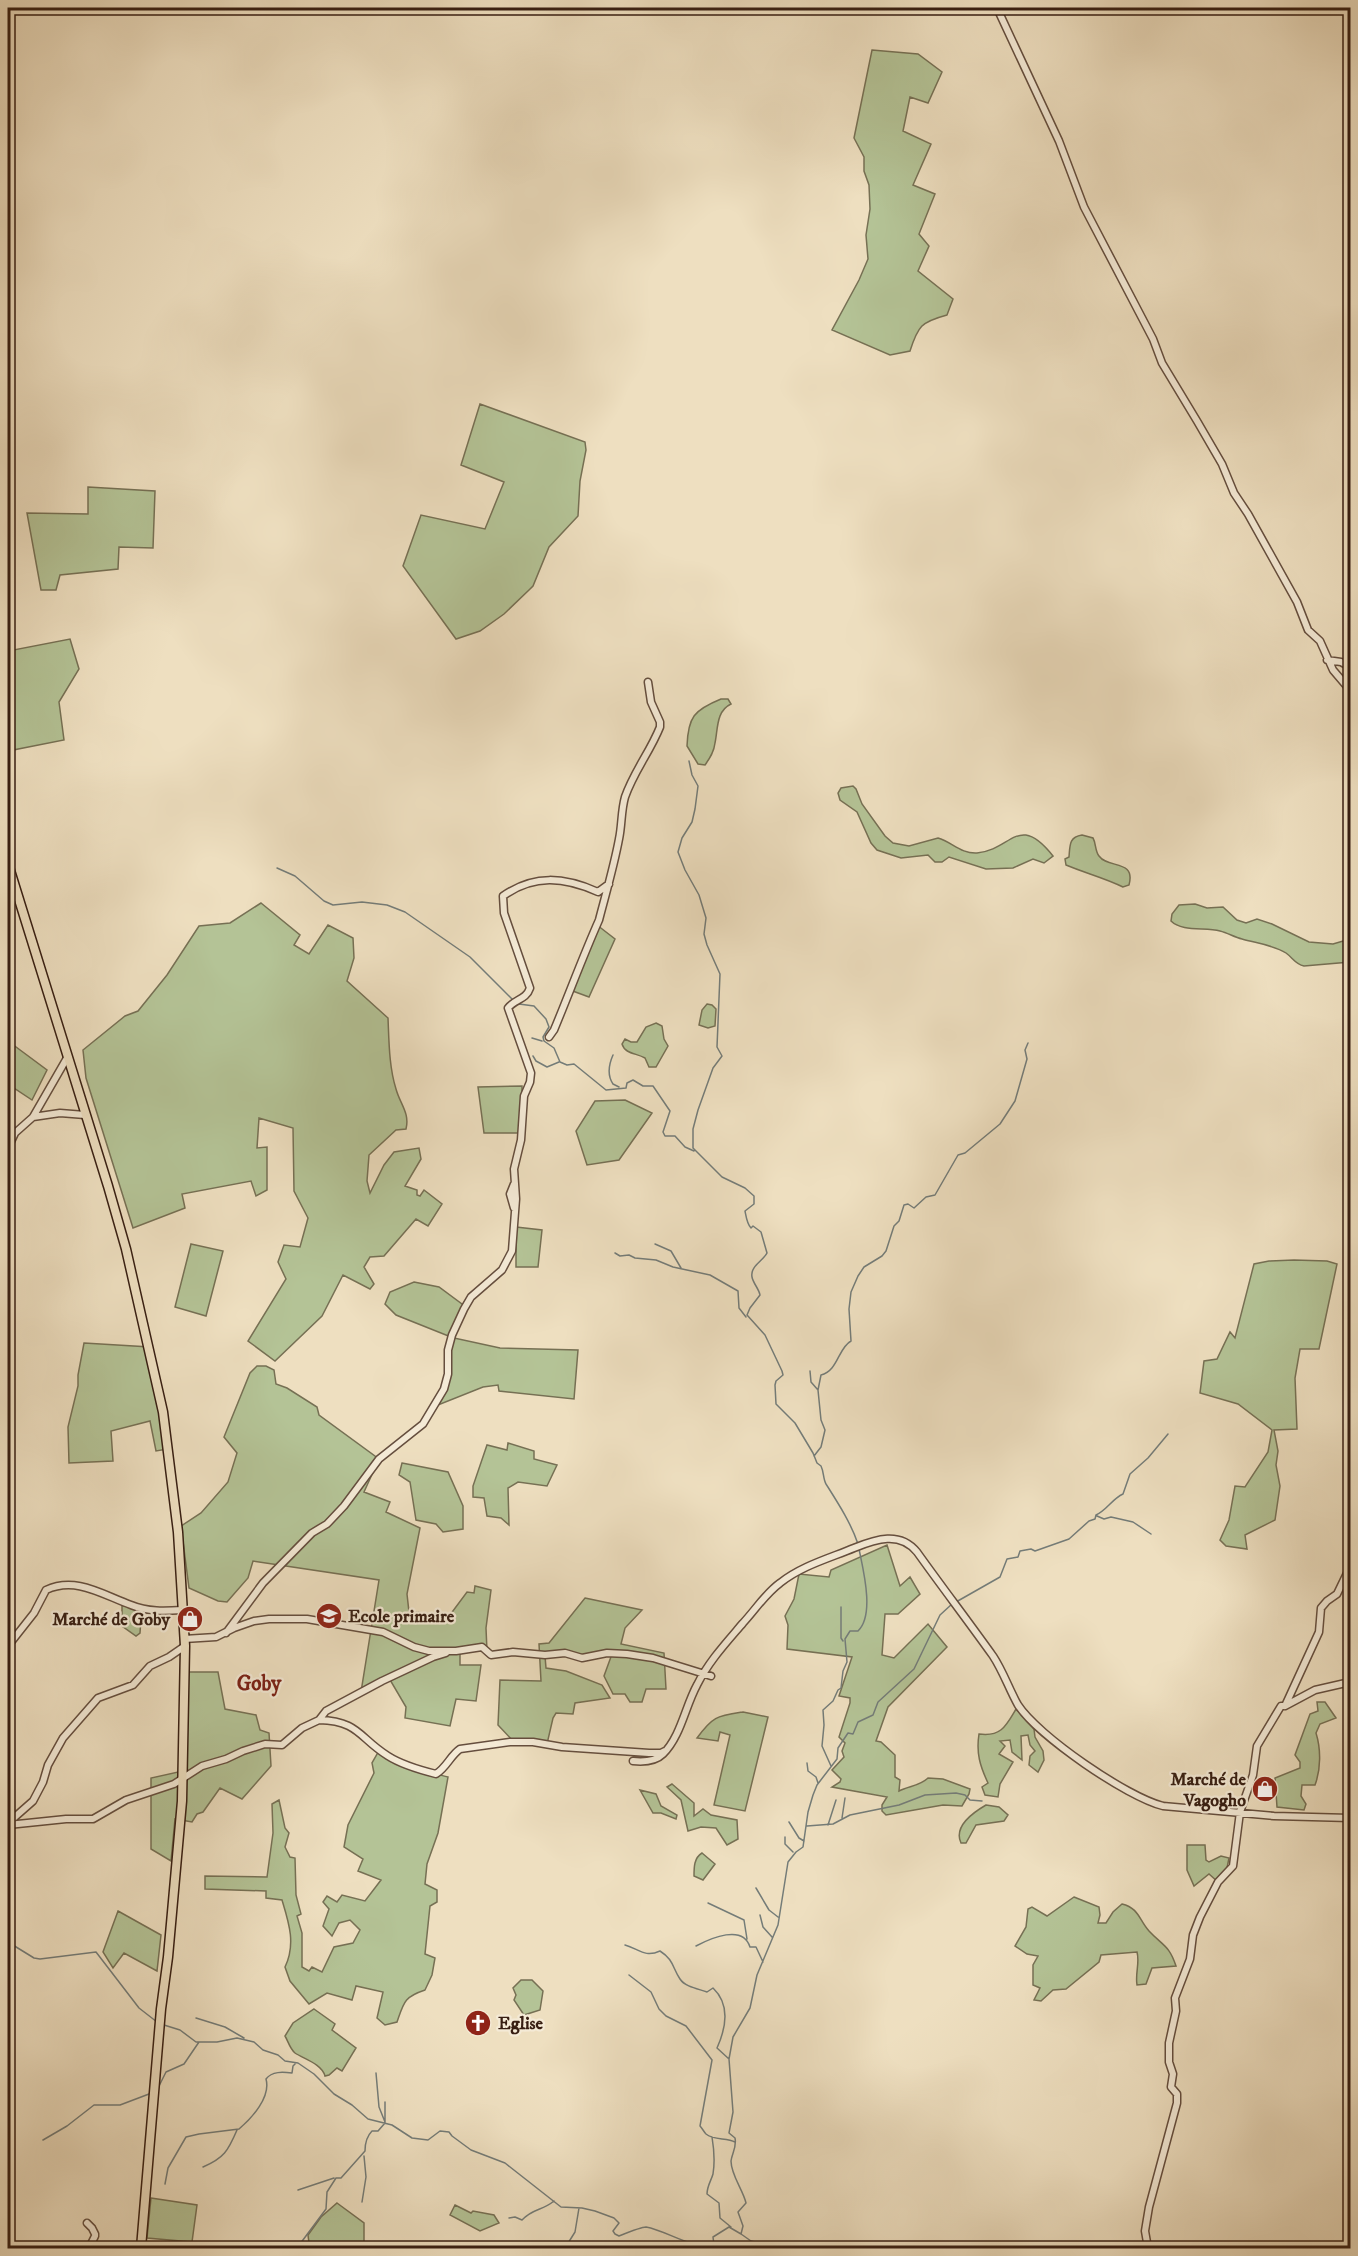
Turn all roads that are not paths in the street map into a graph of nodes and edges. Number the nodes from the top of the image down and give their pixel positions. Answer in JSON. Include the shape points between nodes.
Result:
{"nodes":[{"id":1,"x":998,"y":8,"type":"edge"},
{"id":2,"x":1327,"y":660,"type":"junction"},
{"id":3,"x":1350,"y":667,"type":"edge"},
{"id":4,"x":648,"y":682,"type":"dead end"},
{"id":5,"x":1350,"y":690,"type":"edge"},
{"id":6,"x":8,"y":864,"type":"edge"},
{"id":7,"x":609,"y":884,"type":"junction"},
{"id":8,"x":549,"y":1037,"type":"dead end"},
{"id":9,"x":67,"y":1058,"type":"junction"},
{"id":10,"x":85,"y":1115,"type":"junction"},
{"id":11,"x":33,"y":1117,"type":"junction"},
{"id":12,"x":8,"y":1148,"type":"edge"},
{"id":13,"x":1350,"y":1568,"type":"edge"},
{"id":14,"x":183,"y":1610,"type":"junction"},
{"id":15,"x":226,"y":1633,"type":"junction"},
{"id":16,"x":185,"y":1642,"type":"junction"},
{"id":17,"x":8,"y":1646,"type":"edge"},
{"id":18,"x":456,"y":1651,"type":"junction"},
{"id":19,"x":703,"y":1674,"type":"junction"},
{"id":20,"x":711,"y":1676,"type":"dead end"},
{"id":21,"x":1350,"y":1682,"type":"edge"},
{"id":22,"x":1286,"y":1706,"type":"junction"},
{"id":23,"x":319,"y":1720,"type":"junction"},
{"id":24,"x":667,"y":1749,"type":"junction"},
{"id":25,"x":633,"y":1761,"type":"dead end"},
{"id":26,"x":183,"y":1777,"type":"junction"},
{"id":27,"x":1240,"y":1812,"type":"junction"},
{"id":28,"x":1350,"y":1818,"type":"edge"},
{"id":29,"x":8,"y":1824,"type":"edge"},
{"id":30,"x":87,"y":2223,"type":"dead end"},
{"id":31,"x":89,"y":2248,"type":"edge"},
{"id":32,"x":141,"y":2248,"type":"edge"},
{"id":33,"x":1148,"y":2248,"type":"edge"}],
"edges":[{"from":1,"to":2,"type":"street","via":[[1059,141],[1084,207],[1153,339],[1157,354],[1222,464],[1234,493],[1286,580],[1308,630],[1320,641]]},
{"from":2,"to":3,"type":"street"},
{"from":2,"to":5,"type":"street"},
{"from":4,"to":7,"type":"street","via":[[660,727],[624,801]]},
{"from":6,"to":9,"type":"main road"},
{"from":7,"to":8,"type":"street","via":[[599,920]]},
{"from":7,"to":15,"type":"street","via":[[598,892],[575,882],[548,879],[517,886],[503,896],[504,913],[530,988],[508,1008],[531,1073],[522,1106],[521,1140],[514,1169],[510,1258],[471,1297],[464,1310],[451,1337],[444,1389],[423,1424],[379,1459],[344,1506],[263,1583]]},
{"from":9,"to":10,"type":"main road"},
{"from":9,"to":11,"type":"street"},
{"from":10,"to":11,"type":"street"},
{"from":10,"to":14,"type":"main road","via":[[126,1249],[164,1412]]},
{"from":11,"to":12,"type":"street","via":[[15,1133]]},
{"from":13,"to":22,"type":"street","via":[[1337,1594],[1321,1608],[1319,1632]]},
{"from":14,"to":16,"type":"main road"},
{"from":14,"to":17,"type":"street","via":[[150,1610],[88,1587],[63,1584],[46,1590],[34,1614]]},
{"from":15,"to":16,"type":"street"},
{"from":15,"to":18,"type":"street","via":[[254,1621],[307,1619],[383,1632],[429,1651]]},
{"from":16,"to":26,"type":"main road"},
{"from":16,"to":29,"type":"street","via":[[169,1657],[150,1666],[133,1685],[98,1698],[63,1738],[33,1801]]},
{"from":18,"to":19,"type":"street","via":[[482,1647],[491,1655],[565,1653],[582,1658],[627,1654]]},
{"from":18,"to":23,"type":"street","via":[[433,1657],[382,1681],[324,1713]]},
{"from":19,"to":20,"type":"street"},
{"from":19,"to":24,"type":"street"},
{"from":19,"to":27,"type":"street","via":[[722,1646],[780,1582],[868,1542],[895,1538],[910,1545],[996,1660],[1019,1705],[1039,1729],[1108,1779],[1147,1801],[1163,1806]]},
{"from":21,"to":22,"type":"street","via":[[1315,1690]]},
{"from":22,"to":27,"type":"street","via":[[1281,1706],[1257,1746],[1253,1775]]},
{"from":23,"to":24,"type":"street","via":[[345,1723],[387,1756],[436,1774],[445,1769],[457,1751],[467,1747],[533,1742],[649,1753]]},
{"from":23,"to":26,"type":"street","via":[[282,1745],[265,1744],[243,1751]]},
{"from":24,"to":25,"type":"street","via":[[653,1760]]},
{"from":26,"to":29,"type":"street","via":[[93,1818]]},
{"from":26,"to":32,"type":"main road"},
{"from":27,"to":28,"type":"street"},
{"from":27,"to":33,"type":"street","via":[[1233,1866],[1218,1881],[1200,1917],[1175,1998],[1169,2062],[1173,2074],[1171,2087],[1178,2103],[1149,2207],[1145,2231]]},
{"from":30,"to":31,"type":"street","via":[[95,2235]]}]}
